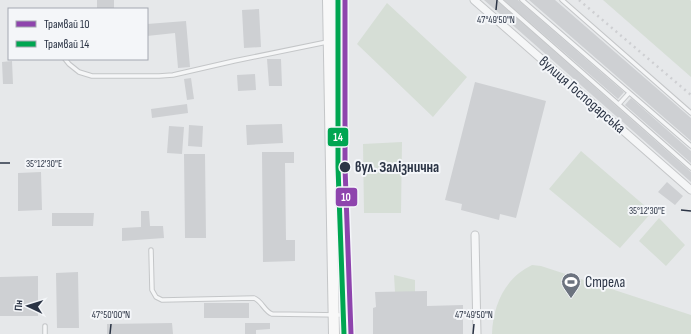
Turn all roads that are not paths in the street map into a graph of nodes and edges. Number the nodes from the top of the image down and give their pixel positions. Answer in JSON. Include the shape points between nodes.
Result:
{"nodes":[{"id":1,"x":328,"y":0,"type":"edge"},
{"id":2,"x":474,"y":0,"type":"edge"},
{"id":3,"x":500,"y":0,"type":"edge"},
{"id":4,"x":522,"y":0,"type":"edge"},
{"id":5,"x":562,"y":0,"type":"edge"},
{"id":6,"x":335,"y":5,"type":"edge"},
{"id":7,"x":332,"y":42,"type":"junction"},
{"id":8,"x":66,"y":60,"type":"edge"},
{"id":9,"x":629,"y":93,"type":"junction"},
{"id":10,"x":618,"y":104,"type":"junction"},
{"id":11,"x":691,"y":113,"type":"edge"},
{"id":12,"x":691,"y":146,"type":"edge"},
{"id":13,"x":691,"y":168,"type":"edge"},
{"id":14,"x":691,"y":190,"type":"edge"},
{"id":15,"x":475,"y":235,"type":"dead end"},
{"id":16,"x":152,"y":250,"type":"dead end"},
{"id":17,"x":337,"y":315,"type":"junction"},
{"id":18,"x":45,"y":326,"type":"dead end"},
{"id":19,"x":45,"y":334,"type":"edge"},
{"id":20,"x":334,"y":334,"type":"edge"},
{"id":21,"x":341,"y":334,"type":"edge"},
{"id":22,"x":477,"y":334,"type":"edge"}],
"edges":[{"from":1,"to":6,"type":"street"},
{"from":1,"to":7,"type":"main road"},
{"from":2,"to":14,"type":"street","name":"вулиця Господарська"},
{"from":3,"to":10,"type":"lane"},
{"from":4,"to":9,"type":"lane"},
{"from":5,"to":11,"type":"lane"},
{"from":6,"to":7,"type":"main road"},
{"from":7,"to":8,"type":"lane","via":[[159,76],[92,76],[79,72]]},
{"from":7,"to":17,"type":"main road"},
{"from":9,"to":10,"type":"lane"},
{"from":9,"to":12,"type":"lane"},
{"from":10,"to":13,"type":"lane"},
{"from":15,"to":22,"type":"street"},
{"from":16,"to":17,"type":"lane","via":[[152,290],[156,297],[162,300],[254,298],[272,314]]},
{"from":17,"to":20,"type":"main road"},
{"from":17,"to":21,"type":"main road"},
{"from":18,"to":19,"type":"lane"}]}
